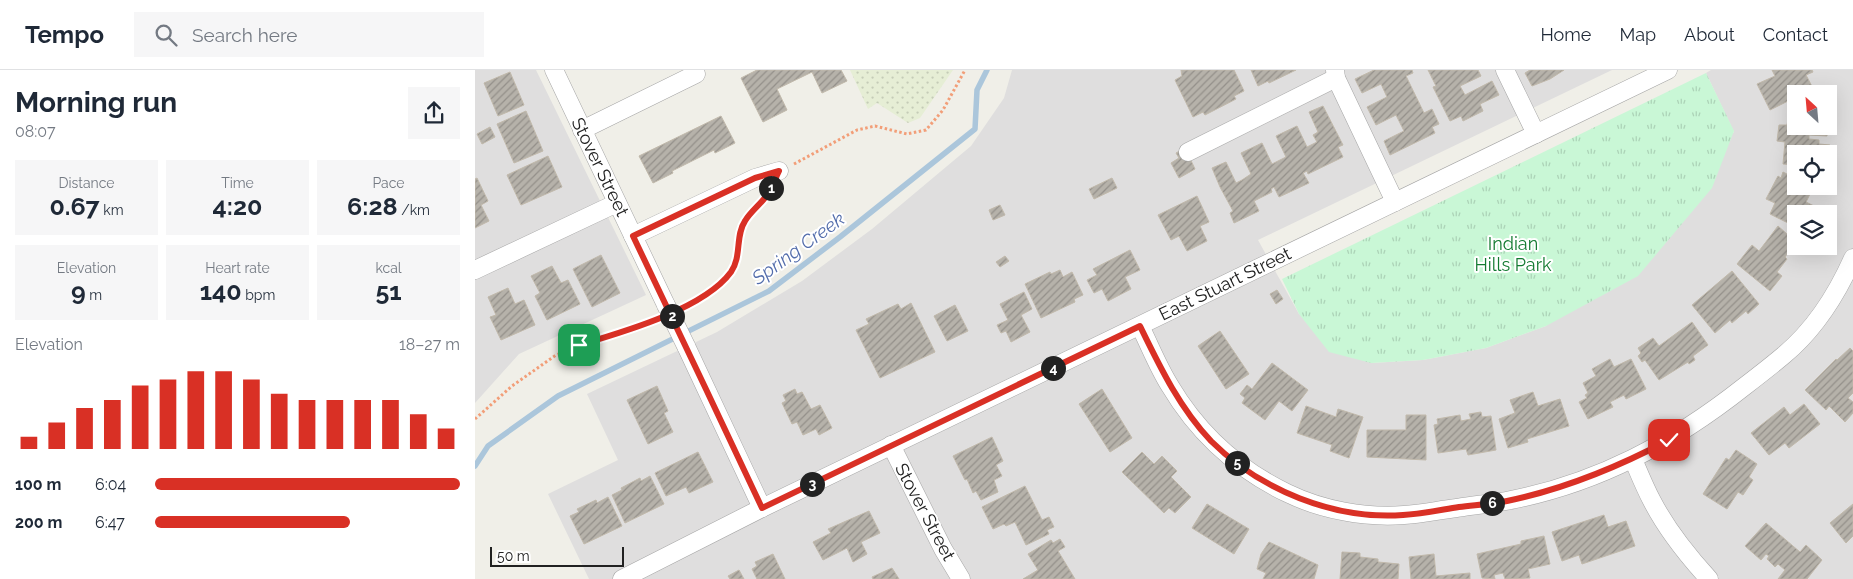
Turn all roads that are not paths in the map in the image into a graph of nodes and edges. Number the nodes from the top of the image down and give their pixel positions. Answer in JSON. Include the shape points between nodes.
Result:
{"nodes":[{"id":1,"x":554,"y":70,"type":"edge"},
{"id":2,"x":1505,"y":70,"type":"edge"},
{"id":3,"x":1668,"y":70,"type":"edge"},
{"id":4,"x":696,"y":74,"type":"dead end"},
{"id":5,"x":1336,"y":74,"type":"edge"},
{"id":6,"x":582,"y":130,"type":"junction"},
{"id":7,"x":1536,"y":134,"type":"junction"},
{"id":8,"x":1188,"y":152,"type":"dead end"},
{"id":9,"x":779,"y":171,"type":"road end"},
{"id":10,"x":1395,"y":202,"type":"junction"},
{"id":11,"x":617,"y":203,"type":"junction"},
{"id":12,"x":633,"y":236,"type":"junction"},
{"id":13,"x":1853,"y":258,"type":"edge"},
{"id":14,"x":475,"y":270,"type":"edge"},
{"id":15,"x":1140,"y":326,"type":"junction"},
{"id":16,"x":891,"y":446,"type":"junction"},
{"id":17,"x":1633,"y":459,"type":"junction"},
{"id":18,"x":762,"y":508,"type":"junction"},
{"id":19,"x":622,"y":579,"type":"edge"},
{"id":20,"x":961,"y":579,"type":"edge"},
{"id":21,"x":1709,"y":579,"type":"edge"}],
"edges":[{"from":1,"to":6,"type":"street","name":"Stover Street"},
{"from":2,"to":7,"type":"street"},
{"from":3,"to":7,"type":"street","name":"East Stuart Street"},
{"from":4,"to":6,"type":"street"},
{"from":5,"to":8,"type":"street"},
{"from":5,"to":10,"type":"street"},
{"from":6,"to":11,"type":"street","name":"Stover Street"},
{"from":7,"to":10,"type":"street","name":"East Stuart Street"},
{"from":9,"to":12,"type":"street","via":[[755,178]]},
{"from":10,"to":15,"type":"street","name":"East Stuart Street"},
{"from":11,"to":12,"type":"street","name":"Stover Street"},
{"from":11,"to":14,"type":"street"},
{"from":12,"to":18,"type":"street","name":"Stover Street","bridge":true},
{"from":13,"to":17,"type":"street","via":[[1828,304],[1785,354],[1708,415]]},
{"from":15,"to":16,"type":"street","name":"East Stuart Street"},
{"from":15,"to":17,"type":"street","via":[[1169,385],[1188,415],[1212,441],[1235,462],[1265,482],[1309,502],[1375,515],[1433,512],[1507,501],[1551,490]]},
{"from":16,"to":18,"type":"street","name":"East Stuart Street"},
{"from":16,"to":20,"type":"street","name":"Stover Street"},
{"from":17,"to":21,"type":"street","via":[[1669,529]]},
{"from":18,"to":19,"type":"street","name":"East Stuart Street"}]}
